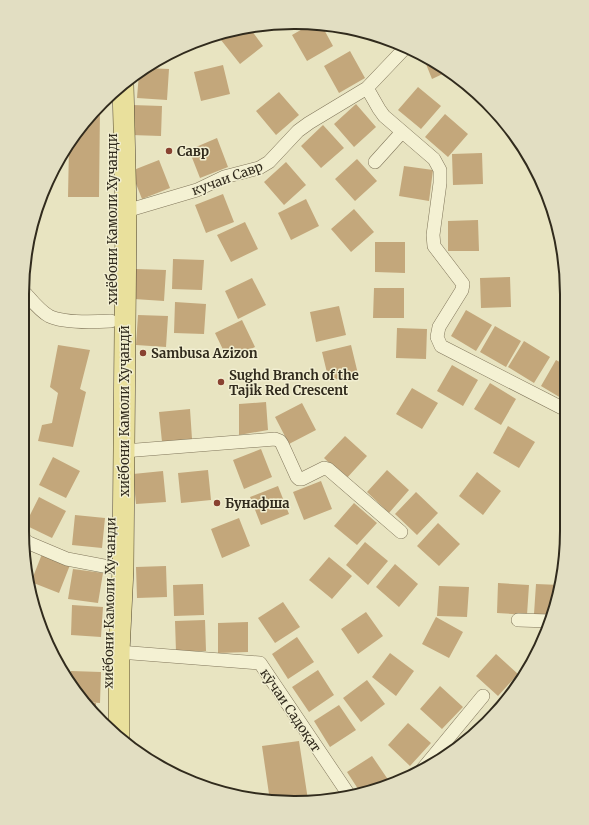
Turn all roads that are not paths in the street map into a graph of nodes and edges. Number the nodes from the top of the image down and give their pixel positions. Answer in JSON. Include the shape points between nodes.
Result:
{"nodes":[{"id":1,"x":402,"y":52,"type":"edge"},
{"id":2,"x":367,"y":88,"type":"junction"},
{"id":3,"x":123,"y":92,"type":"edge"},
{"id":4,"x":111,"y":103,"type":"edge"},
{"id":5,"x":402,"y":132,"type":"junction"},
{"id":6,"x":375,"y":162,"type":"dead end"},
{"id":7,"x":126,"y":211,"type":"junction"},
{"id":8,"x":29,"y":297,"type":"edge"},
{"id":9,"x":111,"y":321,"type":"junction"},
{"id":10,"x":560,"y":407,"type":"edge"},
{"id":11,"x":124,"y":451,"type":"junction"},
{"id":12,"x":401,"y":532,"type":"dead end"},
{"id":13,"x":30,"y":543,"type":"edge"},
{"id":14,"x":109,"y":567,"type":"junction"},
{"id":15,"x":518,"y":620,"type":"dead end"},
{"id":16,"x":544,"y":621,"type":"edge"},
{"id":17,"x":119,"y":652,"type":"junction"},
{"id":18,"x":483,"y":696,"type":"dead end"},
{"id":19,"x":108,"y":719,"type":"edge"},
{"id":20,"x":119,"y":730,"type":"edge"},
{"id":21,"x":433,"y":756,"type":"edge"},
{"id":22,"x":345,"y":791,"type":"edge"}],
"edges":[{"from":1,"to":2,"type":"street","name":"кучаи Савр"},
{"from":2,"to":5,"type":"street","via":[[384,116]]},
{"from":2,"to":7,"type":"street","name":"кучаи Савр","via":[[298,131],[269,162],[259,168],[224,177],[197,190]]},
{"from":3,"to":7,"type":"main road","name":"хиёбони Камоли Хуҷандӣ"},
{"from":4,"to":9,"type":"main road","name":"хиёбони Камоли Хучанди","via":[[114,215]]},
{"from":5,"to":6,"type":"street"},
{"from":5,"to":10,"type":"street","via":[[434,159],[440,170],[434,246],[463,284],[439,328],[437,337],[441,346]]},
{"from":7,"to":11,"type":"main road","name":"хиёбони Камоли Хуҷандӣ"},
{"from":8,"to":9,"type":"street","via":[[40,310],[57,319]]},
{"from":9,"to":14,"type":"main road","name":"хиёбони Камоли Хучанди","via":[[113,450]]},
{"from":11,"to":12,"type":"street","via":[[275,439],[282,444],[299,479],[328,468]]},
{"from":11,"to":17,"type":"main road","name":"хиёбони Камоли Хуҷандӣ"},
{"from":13,"to":14,"type":"street","via":[[67,559]]},
{"from":14,"to":19,"type":"main road","name":"хиёбони Камоли Хучанди"},
{"from":15,"to":16,"type":"street"},
{"from":17,"to":20,"type":"main road","name":"хиёбони Камоли Хуҷандӣ"},
{"from":17,"to":22,"type":"street","name":"кӯчаи Садоқат","via":[[260,663]]},
{"from":18,"to":21,"type":"street"}]}
